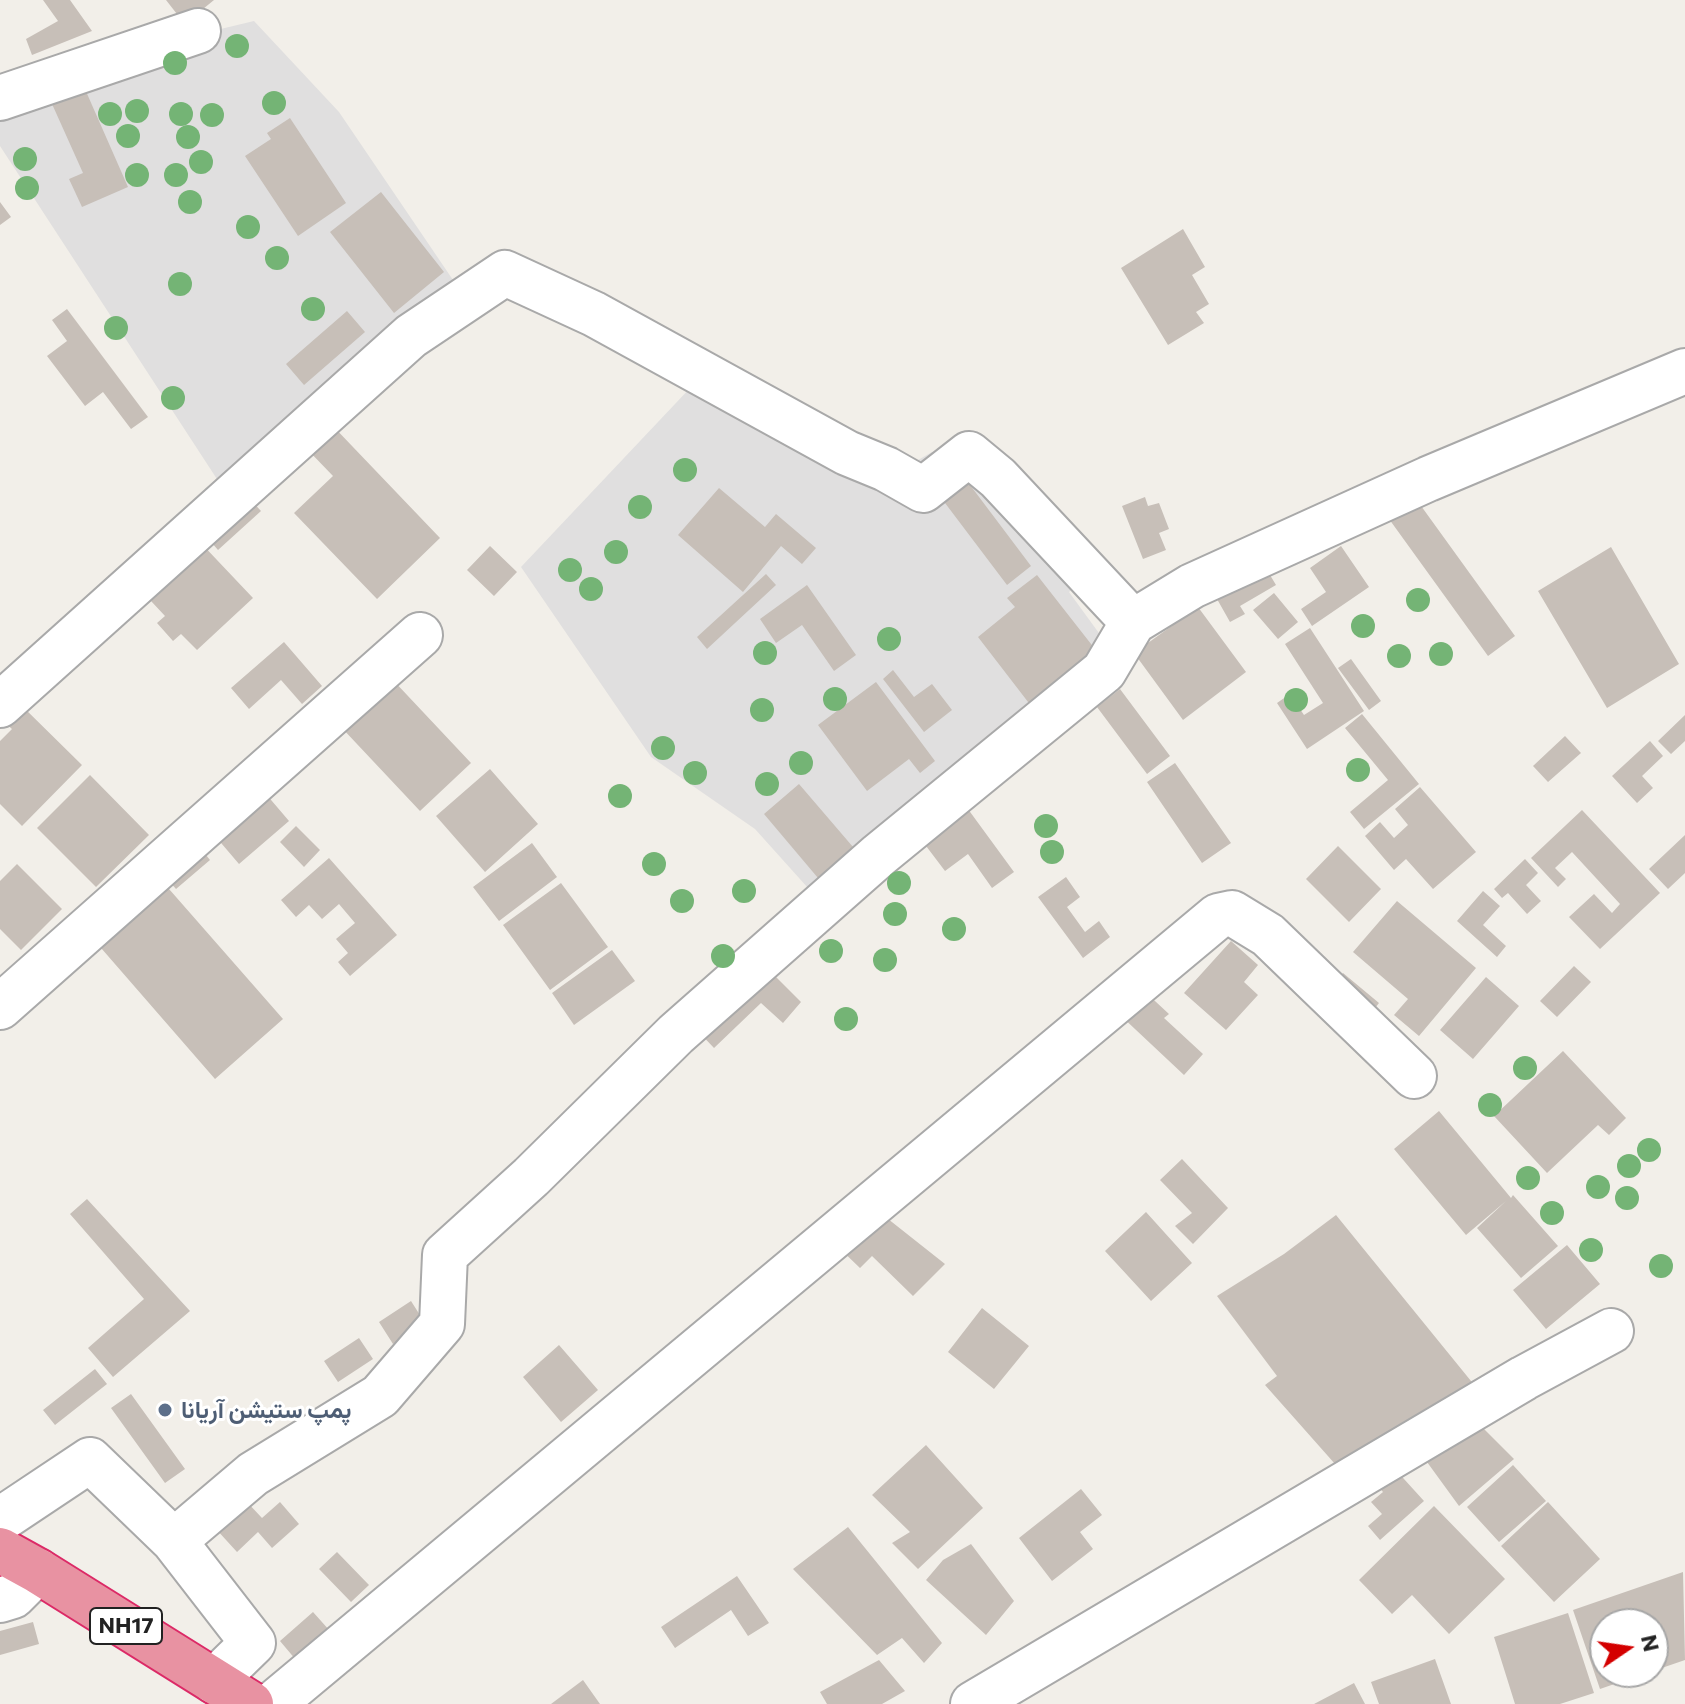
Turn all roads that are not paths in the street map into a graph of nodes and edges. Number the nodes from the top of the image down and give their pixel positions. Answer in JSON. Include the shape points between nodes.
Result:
{"nodes":[{"id":1,"x":198,"y":31,"type":"dead end"},
{"id":2,"x":0,"y":98,"type":"edge"},
{"id":3,"x":1685,"y":371,"type":"edge"},
{"id":4,"x":1133,"y":622,"type":"junction"},
{"id":5,"x":420,"y":635,"type":"dead end"},
{"id":6,"x":0,"y":705,"type":"edge"},
{"id":7,"x":0,"y":1007,"type":"edge"},
{"id":8,"x":1414,"y":1076,"type":"dead end"},
{"id":9,"x":1611,"y":1331,"type":"dead end"},
{"id":10,"x":0,"y":1520,"type":"edge"},
{"id":11,"x":174,"y":1541,"type":"junction"},
{"id":12,"x":0,"y":1550,"type":"edge"},
{"id":13,"x":38,"y":1571,"type":"junction"},
{"id":14,"x":0,"y":1600,"type":"edge"},
{"id":15,"x":214,"y":1681,"type":"junction"},
{"id":16,"x":251,"y":1704,"type":"edge"},
{"id":17,"x":273,"y":1704,"type":"edge"},
{"id":18,"x":973,"y":1704,"type":"edge"}],
"edges":[{"from":1,"to":2,"type":"street"},
{"from":3,"to":4,"type":"street","via":[[1247,560]]},
{"from":4,"to":6,"type":"street","via":[[969,454],[923,490],[594,314],[505,273],[411,336]]},
{"from":4,"to":11,"type":"street","via":[[1104,671],[879,855],[676,1034],[445,1255],[442,1324],[380,1396],[253,1474]]},
{"from":5,"to":7,"type":"street"},
{"from":8,"to":17,"type":"street","via":[[1268,935],[1232,913],[1218,916]]},
{"from":9,"to":18,"type":"street"},
{"from":10,"to":11,"type":"street","via":[[90,1460]]},
{"from":11,"to":15,"type":"street","via":[[253,1643]]},
{"from":12,"to":13,"type":"highway","number":"NH17"},
{"from":13,"to":14,"type":"street","via":[[13,1596]]},
{"from":13,"to":15,"type":"highway","number":"NH17"},
{"from":15,"to":16,"type":"highway","number":"NH17"}]}
